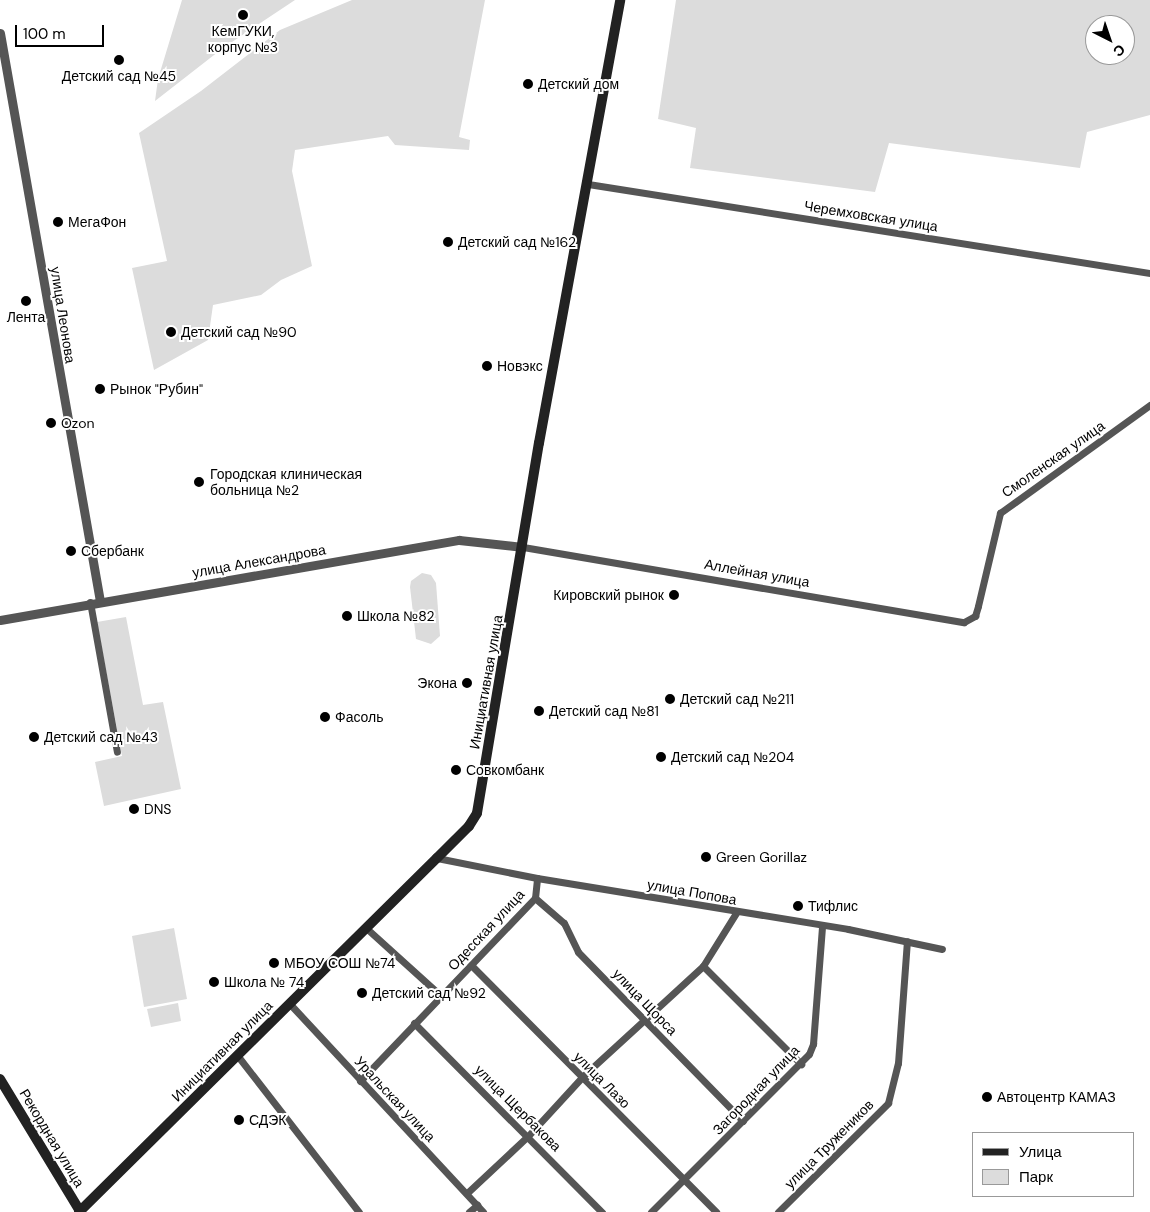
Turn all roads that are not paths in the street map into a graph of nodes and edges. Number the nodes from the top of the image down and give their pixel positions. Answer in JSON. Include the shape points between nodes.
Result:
{"nodes":[{"id":1,"x":620,"y":0,"type":"edge"},
{"id":2,"x":0,"y":33,"type":"edge"},
{"id":3,"x":588,"y":184,"type":"junction"},
{"id":4,"x":1150,"y":273,"type":"edge"},
{"id":5,"x":1150,"y":405,"type":"edge"},
{"id":6,"x":523,"y":547,"type":"junction"},
{"id":7,"x":100,"y":601,"type":"junction"},
{"id":8,"x":90,"y":602,"type":"junction"},
{"id":9,"x":978,"y":606,"type":"joint"},
{"id":10,"x":0,"y":620,"type":"edge"},
{"id":11,"x":117,"y":752,"type":"dead end"},
{"id":12,"x":437,"y":858,"type":"junction"},
{"id":13,"x":537,"y":878,"type":"junction"},
{"id":14,"x":535,"y":898,"type":"junction"},
{"id":15,"x":736,"y":913,"type":"junction"},
{"id":16,"x":822,"y":926,"type":"junction"},
{"id":17,"x":365,"y":927,"type":"junction"},
{"id":18,"x":907,"y":941,"type":"junction"},
{"id":19,"x":942,"y":949,"type":"dead end"},
{"id":20,"x":471,"y":965,"type":"junction"},
{"id":21,"x":703,"y":966,"type":"junction"},
{"id":22,"x":441,"y":996,"type":"junction"},
{"id":23,"x":289,"y":1003,"type":"junction"},
{"id":24,"x":646,"y":1021,"type":"junction"},
{"id":25,"x":414,"y":1024,"type":"junction"},
{"id":26,"x":237,"y":1055,"type":"junction"},
{"id":27,"x":801,"y":1064,"type":"junction"},
{"id":28,"x":582,"y":1077,"type":"junction"},
{"id":29,"x":0,"y":1079,"type":"edge"},
{"id":30,"x":360,"y":1081,"type":"junction"},
{"id":31,"x":743,"y":1121,"type":"junction"},
{"id":32,"x":528,"y":1136,"type":"junction"},
{"id":33,"x":684,"y":1180,"type":"junction"},
{"id":34,"x":466,"y":1193,"type":"junction"},
{"id":35,"x":477,"y":1205,"type":"junction"},
{"id":36,"x":80,"y":1212,"type":"edge"},
{"id":37,"x":359,"y":1212,"type":"edge"},
{"id":38,"x":469,"y":1212,"type":"edge"},
{"id":39,"x":483,"y":1212,"type":"edge"},
{"id":40,"x":602,"y":1212,"type":"edge"},
{"id":41,"x":651,"y":1212,"type":"edge"},
{"id":42,"x":716,"y":1212,"type":"edge"},
{"id":43,"x":778,"y":1212,"type":"edge"}],
"edges":[{"from":1,"to":3,"type":"main road","name":"Инициативная улица"},
{"from":2,"to":7,"type":"street","name":"улица Леонова"},
{"from":3,"to":4,"type":"street","name":"Черемховская улица"},
{"from":3,"to":6,"type":"main road","name":"Инициативная улица"},
{"from":5,"to":9,"type":"street","name":"Смоленская улица","via":[[1000,513]]},
{"from":6,"to":7,"type":"street","name":"улица Александрова","via":[[459,540]]},
{"from":6,"to":9,"type":"street","name":"Аллейная улица","via":[[964,622],[975,616]]},
{"from":6,"to":12,"type":"main road","name":"Инициативная улица","via":[[477,813],[469,826]]},
{"from":7,"to":8,"type":"street","name":"улица Александрова"},
{"from":8,"to":10,"type":"street","name":"улица Александрова"},
{"from":8,"to":11,"type":"street"},
{"from":12,"to":13,"type":"street","name":"улица Попова"},
{"from":12,"to":17,"type":"main road","name":"Инициативная улица"},
{"from":13,"to":14,"type":"street","name":"Одесская улица"},
{"from":13,"to":15,"type":"street","name":"улица Попова"},
{"from":14,"to":20,"type":"street","name":"Одесская улица"},
{"from":14,"to":24,"type":"street","name":"улица Щорса","via":[[564,923],[578,952]]},
{"from":15,"to":16,"type":"street","name":"улица Попова"},
{"from":15,"to":21,"type":"street"},
{"from":16,"to":18,"type":"street","name":"улица Попова"},
{"from":16,"to":27,"type":"street","name":"Загородная улица","via":[[813,1044]]},
{"from":17,"to":22,"type":"street"},
{"from":17,"to":23,"type":"main road","name":"Инициативная улица"},
{"from":18,"to":19,"type":"street","name":"улица Попова"},
{"from":18,"to":43,"type":"street","name":"улица Тружеников","via":[[898,1063],[888,1103]]},
{"from":20,"to":22,"type":"street","name":"Одесская улица"},
{"from":20,"to":28,"type":"street","name":"улица Лазо"},
{"from":21,"to":24,"type":"street"},
{"from":21,"to":27,"type":"street"},
{"from":22,"to":25,"type":"street","name":"Одесская улица"},
{"from":23,"to":26,"type":"main road","name":"Инициативная улица"},
{"from":23,"to":30,"type":"street","name":"Уральская улица"},
{"from":24,"to":28,"type":"street"},
{"from":24,"to":31,"type":"street","name":"улица Щорса"},
{"from":25,"to":30,"type":"street","name":"Одесская улица"},
{"from":25,"to":32,"type":"street","name":"улица Щербакова"},
{"from":26,"to":36,"type":"main road","name":"Инициативная улица"},
{"from":26,"to":37,"type":"street"},
{"from":27,"to":31,"type":"street","name":"Загородная улица"},
{"from":28,"to":32,"type":"street"},
{"from":28,"to":33,"type":"street","name":"улица Лазо"},
{"from":29,"to":36,"type":"main road","name":"Рекордная улица"},
{"from":30,"to":34,"type":"street","name":"Уральская улица"},
{"from":31,"to":33,"type":"street","name":"Загородная улица"},
{"from":32,"to":34,"type":"street"},
{"from":32,"to":40,"type":"street","name":"улица Щербакова"},
{"from":33,"to":41,"type":"street","name":"Загородная улица"},
{"from":33,"to":42,"type":"street","name":"улица Лазо"},
{"from":34,"to":35,"type":"street","name":"Уральская улица"},
{"from":35,"to":38,"type":"street"},
{"from":35,"to":39,"type":"street","name":"Уральская улица"}]}
